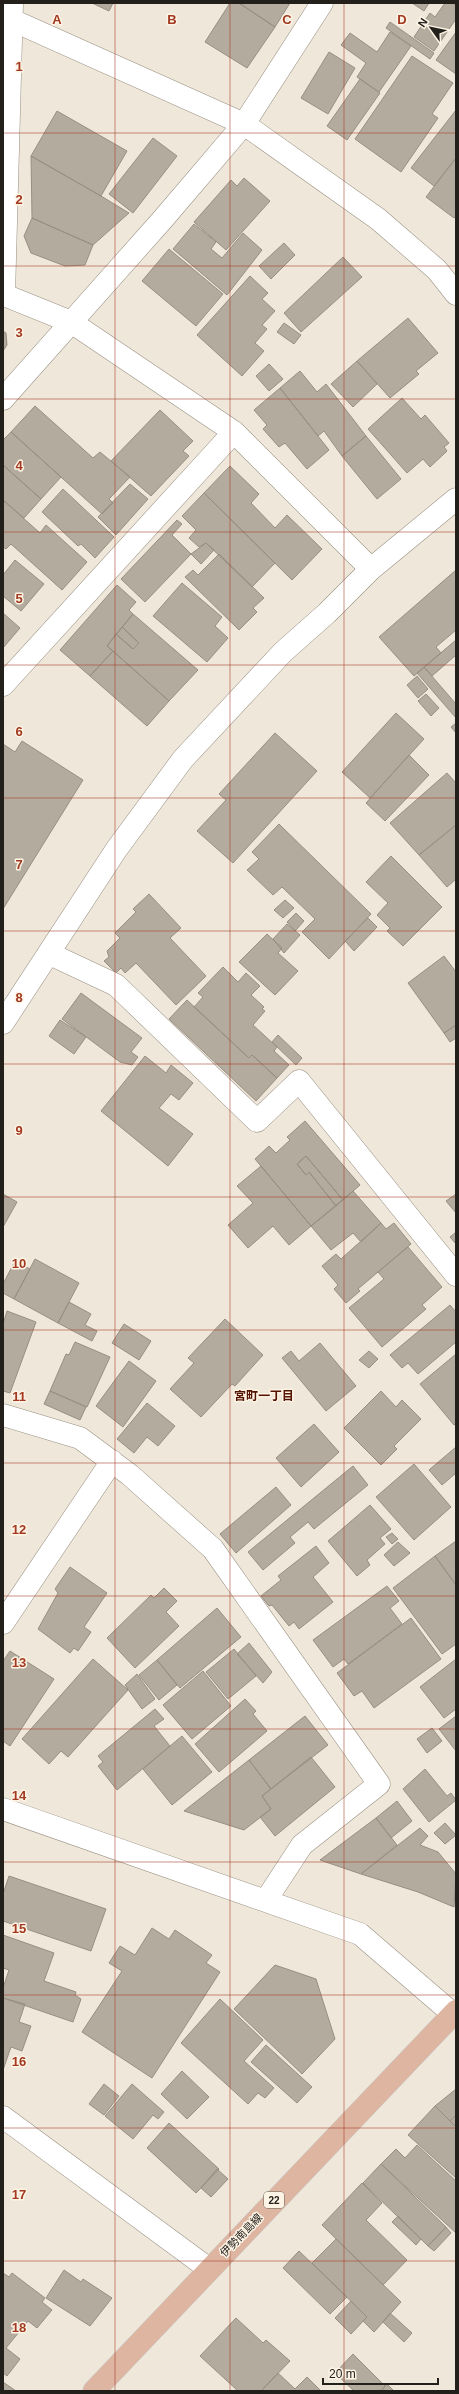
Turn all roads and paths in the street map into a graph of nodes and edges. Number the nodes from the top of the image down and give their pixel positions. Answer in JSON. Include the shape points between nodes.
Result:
{"nodes":[{"id":1,"x":322,"y":3,"type":"edge"},
{"id":2,"x":9,"y":13,"type":"edge"},
{"id":3,"x":244,"y":124,"type":"junction"},
{"id":4,"x":456,"y":294,"type":"edge"},
{"id":5,"x":4,"y":295,"type":"edge"},
{"id":6,"x":71,"y":322,"type":"junction"},
{"id":7,"x":3,"y":399,"type":"edge"},
{"id":8,"x":234,"y":432,"type":"junction"},
{"id":9,"x":456,"y":499,"type":"edge"},
{"id":10,"x":371,"y":569,"type":"junction"},
{"id":11,"x":3,"y":685,"type":"edge"},
{"id":12,"x":50,"y":954,"type":"junction"},
{"id":13,"x":4,"y":1019,"type":"edge"},
{"id":14,"x":456,"y":1275,"type":"edge"},
{"id":15,"x":3,"y":1414,"type":"edge"},
{"id":16,"x":112,"y":1462,"type":"junction"},
{"id":17,"x":3,"y":1623,"type":"edge"},
{"id":18,"x":3,"y":1809,"type":"edge"},
{"id":19,"x":266,"y":1900,"type":"junction"},
{"id":20,"x":455,"y":2014,"type":"edge"},
{"id":21,"x":3,"y":2117,"type":"edge"},
{"id":22,"x":209,"y":2269,"type":"junction"},
{"id":23,"x":94,"y":2391,"type":"edge"}],
"edges":[{"from":1,"to":3,"type":"street"},
{"from":2,"to":3,"type":"street"},
{"from":2,"to":5,"type":"street"},
{"from":3,"to":4,"type":"street","via":[[378,218],[437,270]]},
{"from":3,"to":6,"type":"street"},
{"from":5,"to":6,"type":"street"},
{"from":6,"to":7,"type":"street"},
{"from":6,"to":8,"type":"street"},
{"from":8,"to":10,"type":"street"},
{"from":8,"to":11,"type":"street"},
{"from":9,"to":10,"type":"street"},
{"from":10,"to":12,"type":"street","via":[[283,652],[183,759],[116,850]]},
{"from":12,"to":13,"type":"street"},
{"from":12,"to":14,"type":"street","via":[[116,985],[257,1120],[299,1081]]},
{"from":15,"to":16,"type":"street","via":[[80,1438]]},
{"from":16,"to":17,"type":"street"},
{"from":16,"to":19,"type":"street","via":[[213,1549],[379,1784],[302,1845]]},
{"from":18,"to":19,"type":"street"},
{"from":19,"to":20,"type":"street","via":[[360,1934]]},
{"from":20,"to":22,"type":"main road","name":"伊勢南島線","number":"22"},
{"from":21,"to":22,"type":"street"},
{"from":22,"to":23,"type":"main road","name":"伊勢南島線","number":"22"}]}
